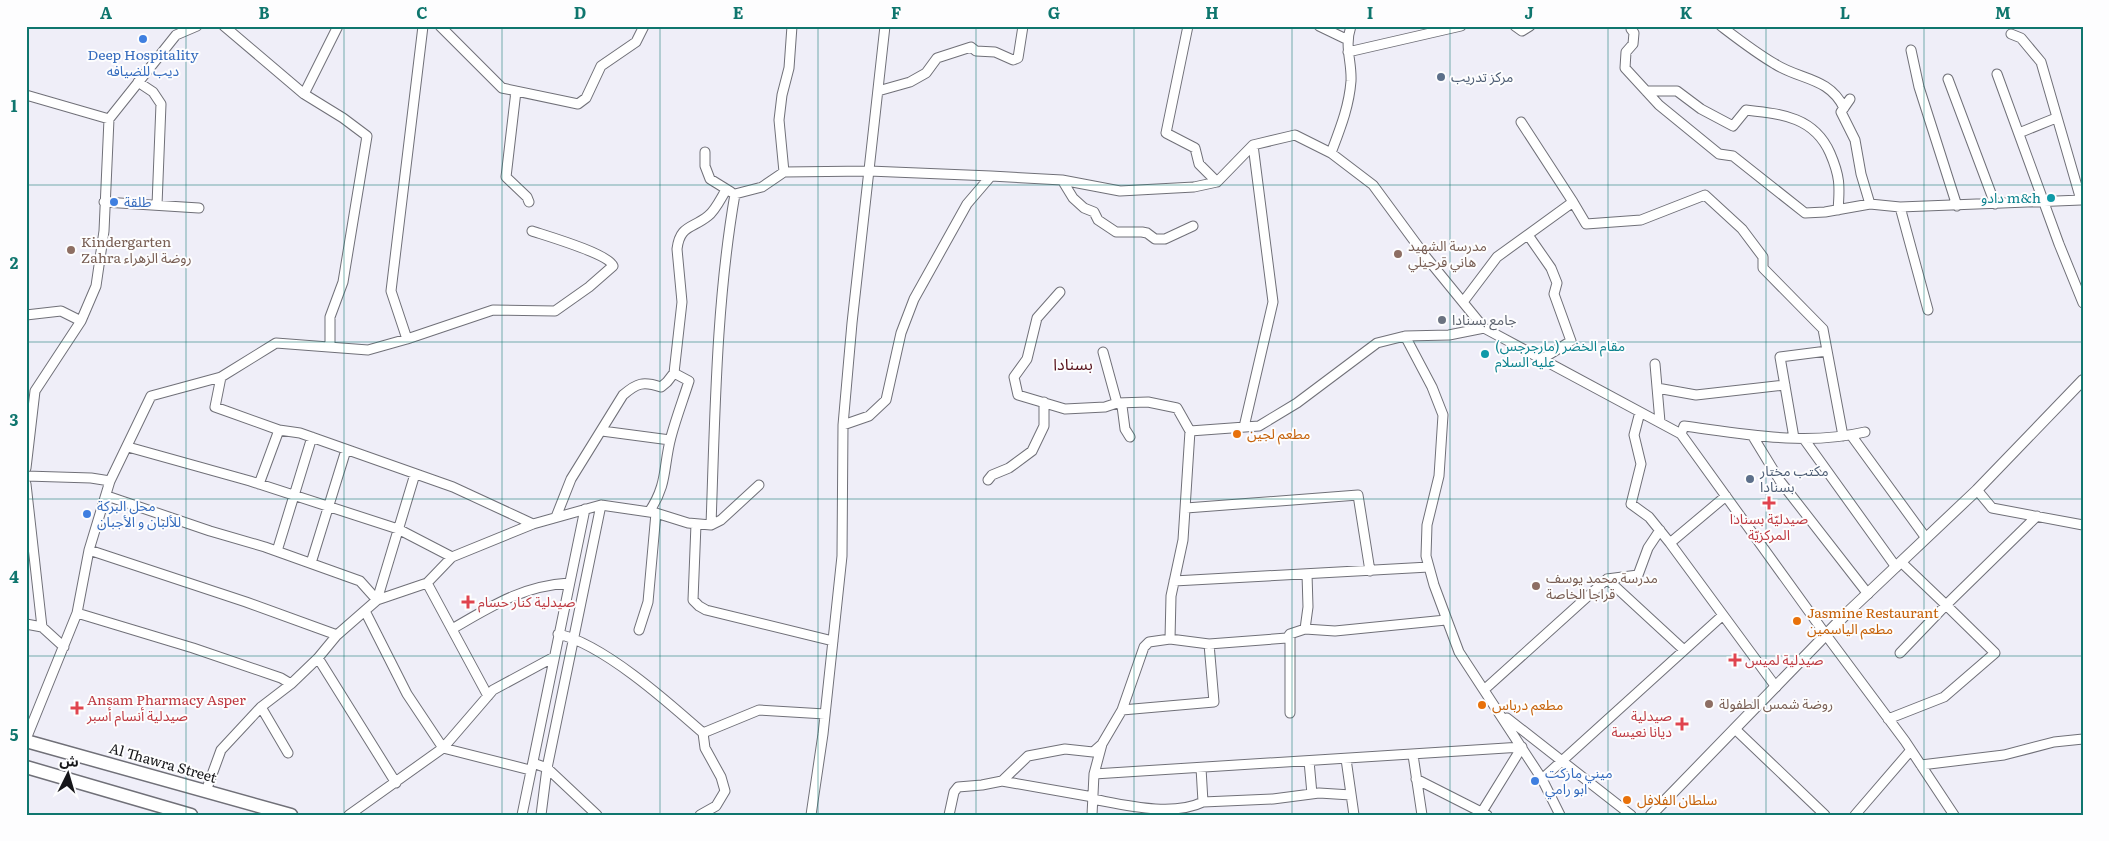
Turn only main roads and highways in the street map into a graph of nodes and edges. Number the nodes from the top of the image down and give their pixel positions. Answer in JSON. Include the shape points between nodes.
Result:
{"nodes":[{"id":1,"x":26,"y":740,"type":"edge"},
{"id":2,"x":26,"y":768,"type":"edge"},
{"id":3,"x":191,"y":815,"type":"edge"},
{"id":4,"x":291,"y":815,"type":"edge"}],
"edges":[{"from":1,"to":4,"type":"main road","name":"Al Thawra Street"},
{"from":2,"to":3,"type":"main road"}]}
